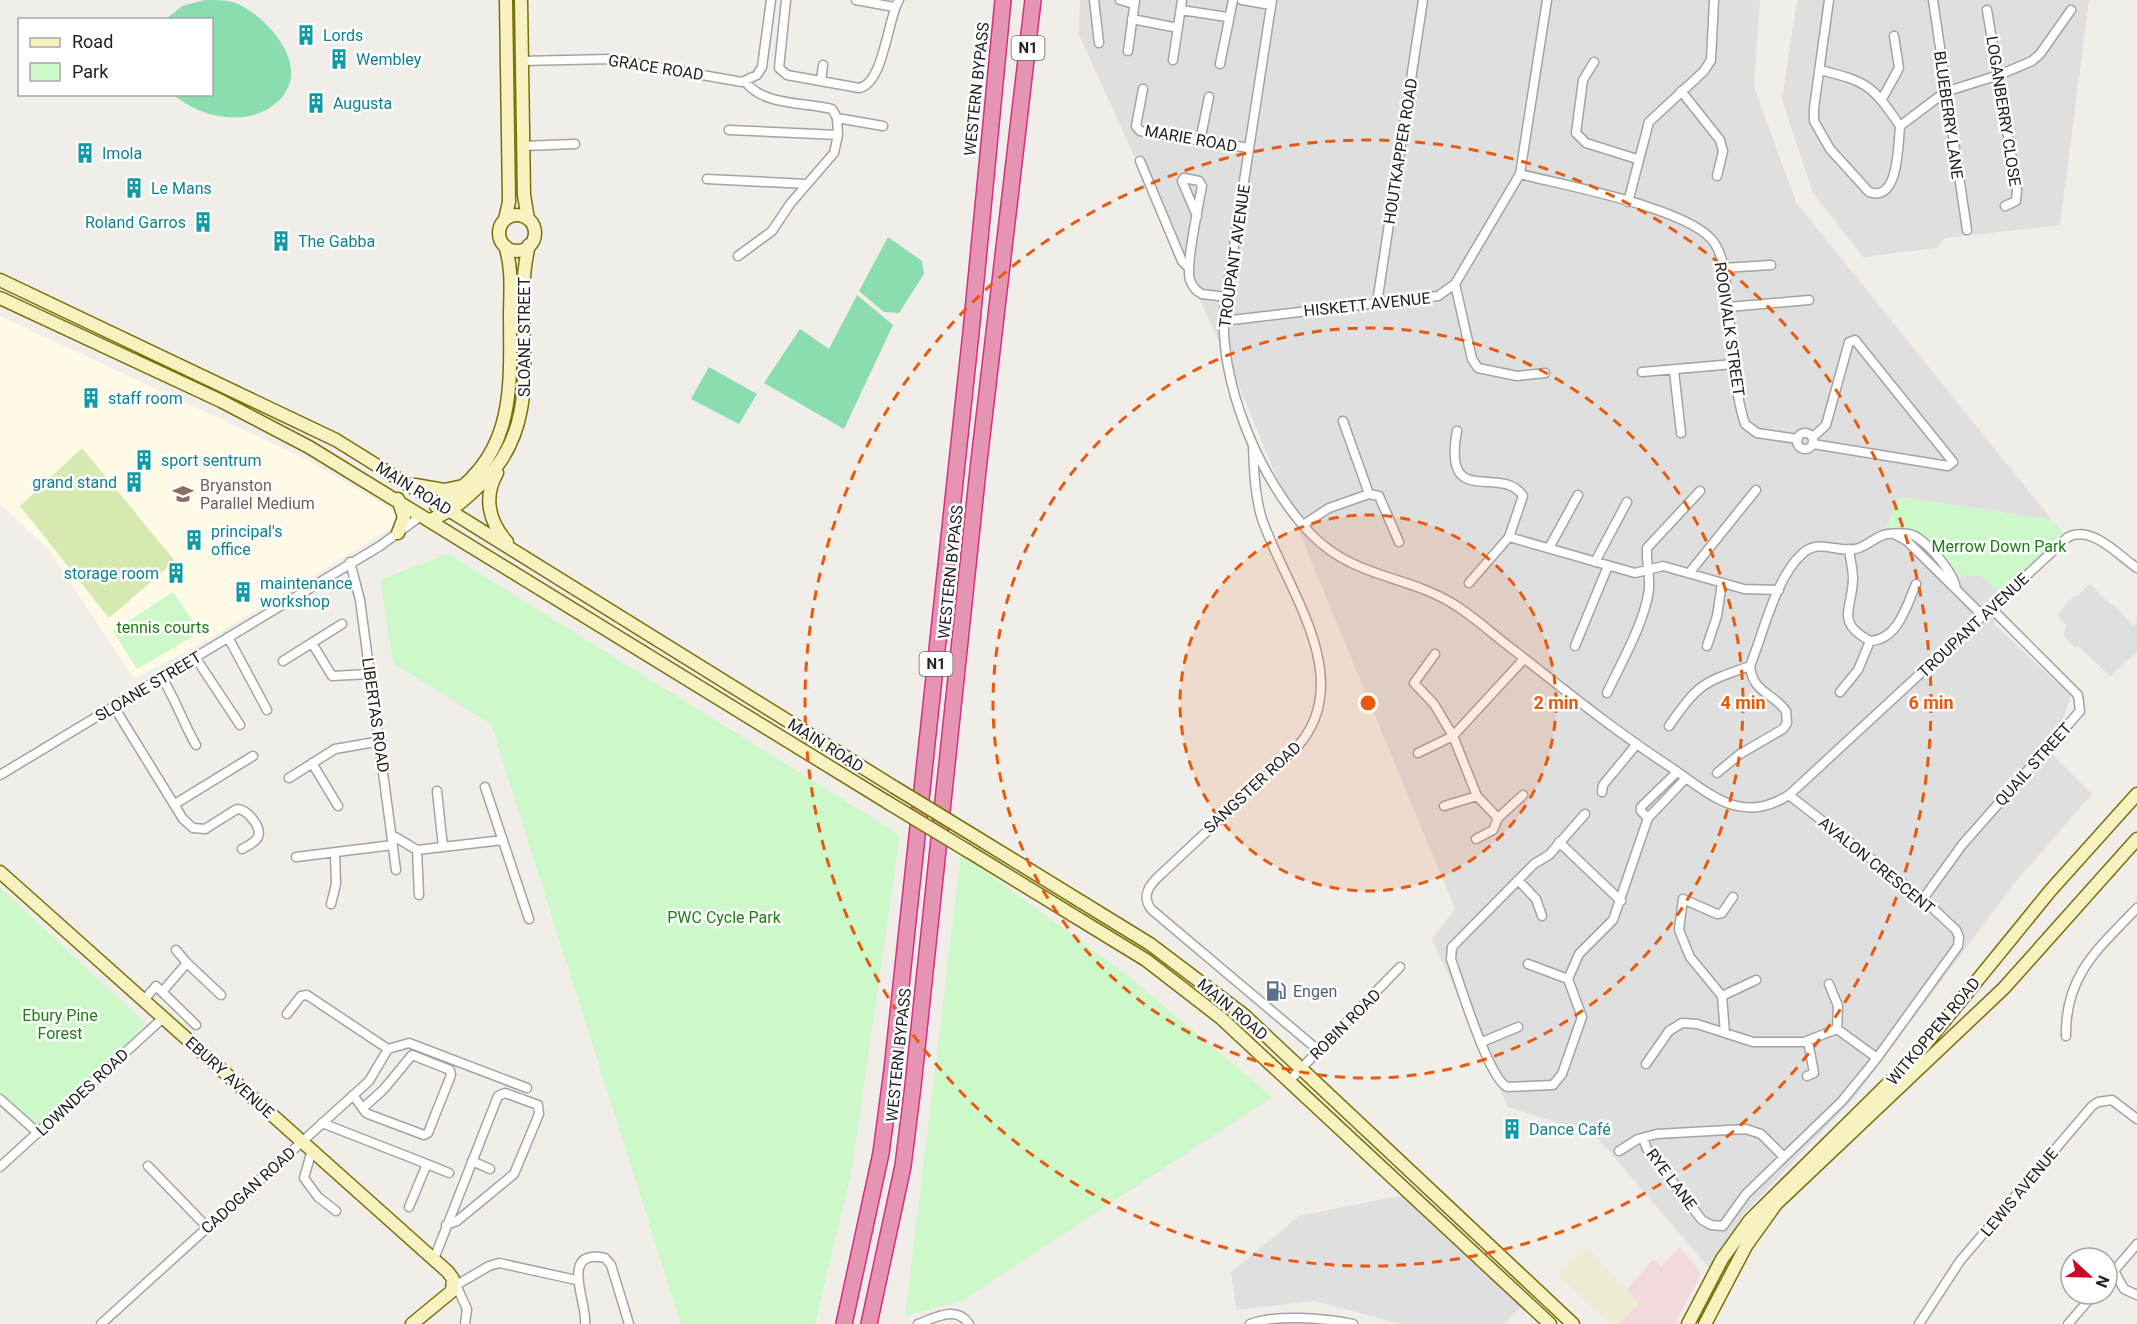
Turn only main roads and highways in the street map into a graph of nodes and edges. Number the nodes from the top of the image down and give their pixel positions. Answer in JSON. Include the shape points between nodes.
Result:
{"nodes":[{"id":1,"x":506,"y":0,"type":"edge"},
{"id":2,"x":521,"y":0,"type":"edge"},
{"id":3,"x":1003,"y":0,"type":"edge"},
{"id":4,"x":1033,"y":0,"type":"edge"},
{"id":5,"x":521,"y":61,"type":"junction"},
{"id":6,"x":508,"y":116,"type":"junction"},
{"id":7,"x":523,"y":145,"type":"junction"},
{"id":8,"x":508,"y":165,"type":"junction"},
{"id":9,"x":523,"y":182,"type":"junction"},
{"id":10,"x":509,"y":188,"type":"junction"},
{"id":11,"x":505,"y":219,"type":"junction"},
{"id":12,"x":528,"y":219,"type":"junction"},
{"id":13,"x":530,"y":245,"type":"junction"},
{"id":14,"x":505,"y":246,"type":"junction"},
{"id":15,"x":0,"y":280,"type":"edge"},
{"id":16,"x":0,"y":298,"type":"edge"},
{"id":17,"x":513,"y":442,"type":"junction"},
{"id":18,"x":408,"y":483,"type":"junction"},
{"id":19,"x":466,"y":485,"type":"junction"},
{"id":20,"x":398,"y":499,"type":"junction"},
{"id":21,"x":439,"y":504,"type":"junction"},
{"id":22,"x":451,"y":512,"type":"junction"},
{"id":23,"x":423,"y":518,"type":"junction"},
{"id":24,"x":399,"y":533,"type":"road end"},
{"id":25,"x":513,"y":548,"type":"junction"},
{"id":26,"x":2137,"y":794,"type":"edge"},
{"id":27,"x":2137,"y":838,"type":"edge"},
{"id":28,"x":0,"y":872,"type":"edge"},
{"id":29,"x":412,"y":1324,"type":"edge"},
{"id":30,"x":844,"y":1324,"type":"edge"},
{"id":31,"x":869,"y":1324,"type":"edge"},
{"id":32,"x":1551,"y":1324,"type":"edge"},
{"id":33,"x":1573,"y":1324,"type":"edge"},
{"id":34,"x":1688,"y":1324,"type":"edge"},
{"id":35,"x":1705,"y":1324,"type":"edge"}],
"edges":[{"from":1,"to":6,"type":"main road"},
{"from":2,"to":5,"type":"main road"},
{"from":3,"to":30,"type":"highway","name":"WESTERN BYPASS","number":"N1","via":[[892,1070],[879,1164]]},
{"from":4,"to":31,"type":"highway","name":"WESTERN BYPASS","number":"N1","via":[[978,470],[913,1086],[903,1166]]},
{"from":5,"to":6,"type":"main road","via":[[514,64]]},
{"from":5,"to":7,"type":"main road"},
{"from":6,"to":8,"type":"main road"},
{"from":7,"to":8,"type":"main road","via":[[516,149]]},
{"from":7,"to":9,"type":"main road"},
{"from":8,"to":10,"type":"main road"},
{"from":9,"to":10,"type":"main road"},
{"from":9,"to":12,"type":"main road"},
{"from":10,"to":11,"type":"main road"},
{"from":11,"to":12,"type":"main road","via":[[519,215]]},
{"from":11,"to":14,"type":"main road","via":[[499,233]]},
{"from":12,"to":13,"type":"main road","via":[[535,234]]},
{"from":13,"to":14,"type":"main road","via":[[515,250]]},
{"from":13,"to":17,"type":"main road","name":"SLOANE STREET","via":[[524,271],[524,400]]},
{"from":14,"to":19,"type":"main road","name":"SLOANE STREET","via":[[509,267],[510,395],[498,441],[486,463]]},
{"from":15,"to":18,"type":"main road","name":"MAIN ROAD","via":[[301,421]]},
{"from":16,"to":20,"type":"main road","name":"MAIN ROAD","via":[[267,424]]},
{"from":17,"to":22,"type":"main road","name":"SLOANE STREET","via":[[488,477]]},
{"from":17,"to":25,"type":"main road","via":[[494,478],[488,500],[495,524]]},
{"from":18,"to":19,"type":"main road","via":[[444,490]]},
{"from":18,"to":21,"type":"main road","name":"MAIN ROAD"},
{"from":19,"to":21,"type":"main road","name":"SLOANE STREET"},
{"from":20,"to":23,"type":"main road","name":"MAIN ROAD"},
{"from":20,"to":24,"type":"main road","via":[[404,517]]},
{"from":21,"to":22,"type":"main road","name":"MAIN ROAD"},
{"from":21,"to":23,"type":"main road","name":"SLOANE STREET"},
{"from":22,"to":23,"type":"main road","name":"SLOANE STREET"},
{"from":22,"to":25,"type":"main road","name":"MAIN ROAD"},
{"from":23,"to":32,"type":"main road","name":"MAIN ROAD","bridge":true,"via":[[1146,960],[1221,1018],[1290,1080]]},
{"from":25,"to":33,"type":"main road","name":"MAIN ROAD","bridge":true,"via":[[1189,972],[1244,1015]]},
{"from":26,"to":34,"type":"main road","name":"WITKOPPEN ROAD","via":[[2043,899],[1914,1058],[1750,1220],[1722,1259]]},
{"from":27,"to":35,"type":"main road","name":"WITKOPPEN ROAD","via":[[2004,988],[1776,1204],[1746,1246]]},
{"from":28,"to":29,"type":"main road","name":"EBURY AVENUE","via":[[448,1272],[455,1286],[449,1295]]}]}
